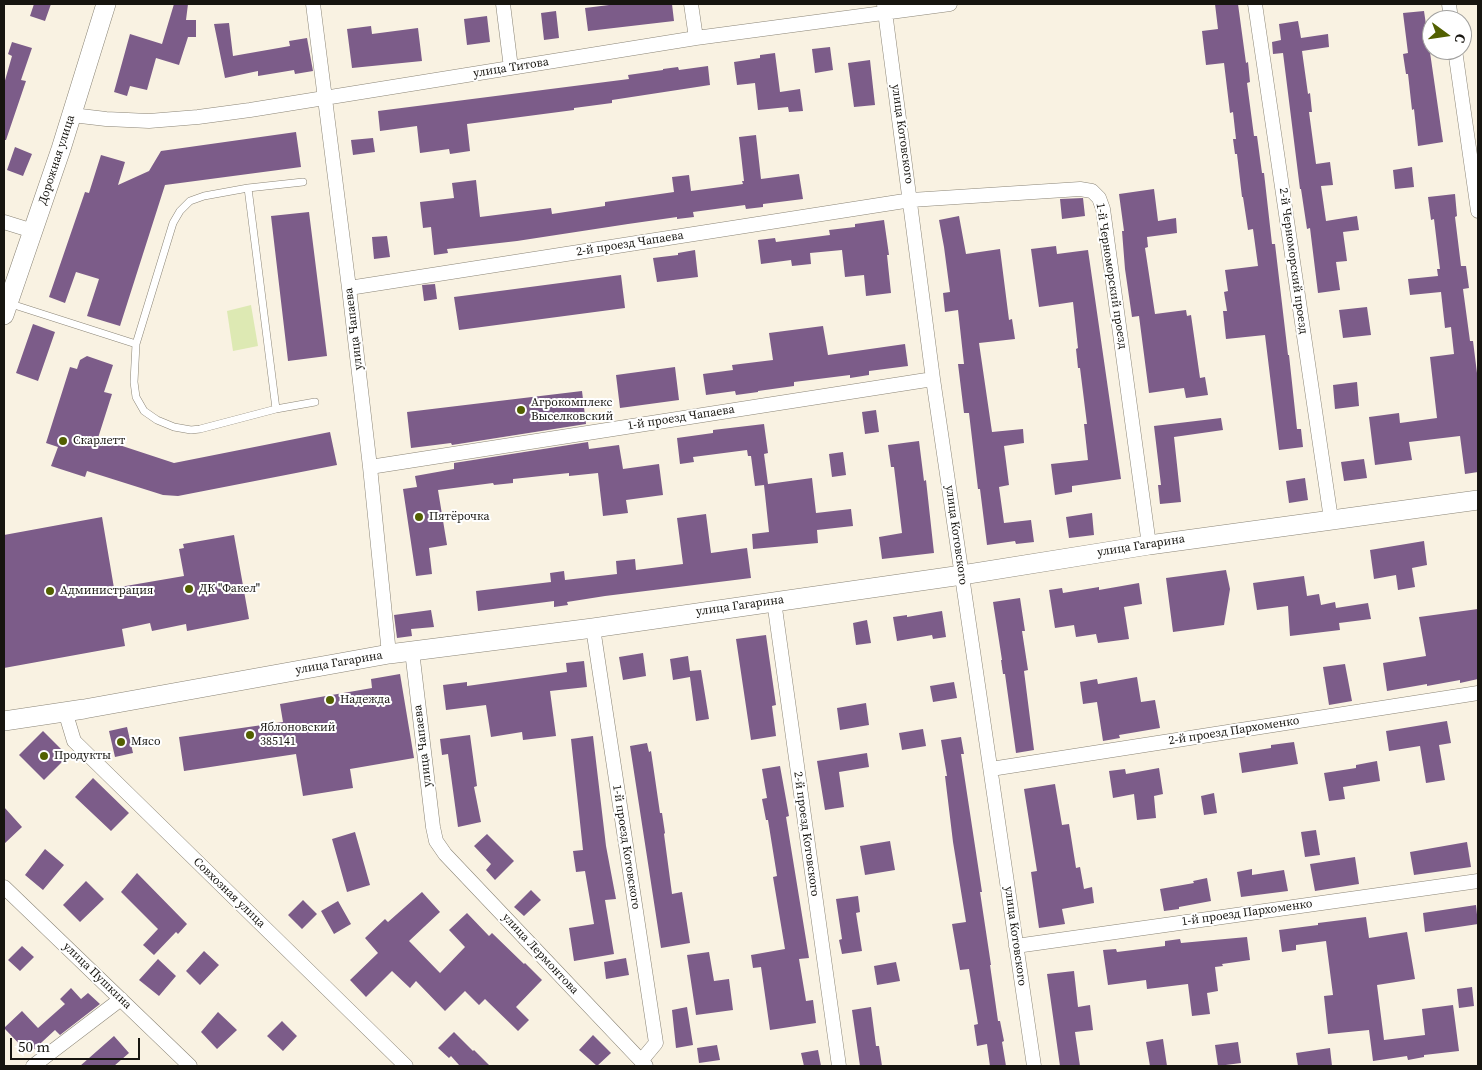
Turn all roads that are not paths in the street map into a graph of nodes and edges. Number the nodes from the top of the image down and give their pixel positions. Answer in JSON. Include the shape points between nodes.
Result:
{"nodes":[{"id":1,"x":106,"y":4,"type":"edge"},
{"id":2,"x":313,"y":4,"type":"edge"},
{"id":3,"x":503,"y":4,"type":"edge"},
{"id":4,"x":691,"y":4,"type":"edge"},
{"id":5,"x":950,"y":4,"type":"edge"},
{"id":6,"x":1255,"y":4,"type":"edge"},
{"id":7,"x":885,"y":8,"type":"edge"},
{"id":8,"x":696,"y":38,"type":"junction"},
{"id":9,"x":1456,"y":60,"type":"edge"},
{"id":10,"x":511,"y":68,"type":"junction"},
{"id":11,"x":325,"y":98,"type":"junction"},
{"id":12,"x":72,"y":115,"type":"junction"},
{"id":13,"x":303,"y":182,"type":"dead end"},
{"id":14,"x":248,"y":188,"type":"junction"},
{"id":15,"x":911,"y":200,"type":"junction"},
{"id":16,"x":1478,"y":211,"type":"edge"},
{"id":17,"x":4,"y":222,"type":"edge"},
{"id":18,"x":33,"y":231,"type":"junction"},
{"id":19,"x":349,"y":288,"type":"junction"},
{"id":20,"x":6,"y":309,"type":"edge"},
{"id":21,"x":136,"y":344,"type":"junction"},
{"id":22,"x":933,"y":379,"type":"junction"},
{"id":23,"x":315,"y":402,"type":"dead end"},
{"id":24,"x":276,"y":409,"type":"junction"},
{"id":25,"x":370,"y":467,"type":"junction"},
{"id":26,"x":1478,"y":500,"type":"edge"},
{"id":27,"x":1331,"y":519,"type":"junction"},
{"id":28,"x":1148,"y":544,"type":"junction"},
{"id":29,"x":962,"y":575,"type":"junction"},
{"id":30,"x":774,"y":601,"type":"junction"},
{"id":31,"x":593,"y":628,"type":"junction"},
{"id":32,"x":412,"y":651,"type":"junction"},
{"id":33,"x":389,"y":654,"type":"junction"},
{"id":34,"x":1478,"y":693,"type":"edge"},
{"id":35,"x":64,"y":711,"type":"junction"},
{"id":36,"x":4,"y":721,"type":"edge"},
{"id":37,"x":991,"y":769,"type":"junction"},
{"id":38,"x":436,"y":841,"type":"joint"},
{"id":39,"x":1478,"y":881,"type":"edge"},
{"id":40,"x":4,"y":887,"type":"edge"},
{"id":41,"x":1016,"y":946,"type":"junction"},
{"id":42,"x":121,"y":998,"type":"junction"},
{"id":43,"x":643,"y":1064,"type":"edge"},
{"id":44,"x":33,"y":1066,"type":"edge"},
{"id":45,"x":190,"y":1066,"type":"edge"},
{"id":46,"x":406,"y":1066,"type":"edge"},
{"id":47,"x":839,"y":1066,"type":"edge"},
{"id":48,"x":1034,"y":1066,"type":"edge"}],
"edges":[{"from":1,"to":12,"type":"street","name":"Дорожная улица"},
{"from":2,"to":11,"type":"street","name":"улица Чапаева"},
{"from":3,"to":10,"type":"street"},
{"from":4,"to":8,"type":"street"},
{"from":5,"to":7,"type":"street","name":"улица Титова"},
{"from":6,"to":27,"type":"street","name":"2-й Черноморский проезд"},
{"from":7,"to":8,"type":"street","name":"улица Титова"},
{"from":7,"to":15,"type":"street","name":"улица Котовского"},
{"from":8,"to":10,"type":"street","name":"улица Титова"},
{"from":9,"to":16,"type":"street"},
{"from":10,"to":11,"type":"street","name":"улица Титова"},
{"from":11,"to":12,"type":"street","name":"улица Титова","via":[[149,121]]},
{"from":11,"to":19,"type":"street","name":"улица Чапаева"},
{"from":12,"to":18,"type":"street","name":"Дорожная улица"},
{"from":13,"to":14,"type":"lane"},
{"from":14,"to":21,"type":"lane","via":[[204,196],[180,211],[173,223]]},
{"from":14,"to":24,"type":"lane"},
{"from":15,"to":19,"type":"street","name":"2-й проезд Чапаева"},
{"from":15,"to":22,"type":"street","name":"улица Котовского"},
{"from":15,"to":28,"type":"street","name":"1-й Черноморский проезд","via":[[1080,189],[1092,191],[1099,198]]},
{"from":17,"to":18,"type":"street"},
{"from":18,"to":20,"type":"street","name":"Дорожная улица"},
{"from":19,"to":25,"type":"street","name":"улица Чапаева"},
{"from":20,"to":21,"type":"lane"},
{"from":21,"to":24,"type":"lane","via":[[136,397],[144,411],[157,420],[191,430]]},
{"from":22,"to":25,"type":"street","name":"1-й проезд Чапаева"},
{"from":22,"to":29,"type":"street","name":"улица Котовского"},
{"from":23,"to":24,"type":"lane"},
{"from":25,"to":33,"type":"street","name":"улица Чапаева"},
{"from":26,"to":27,"type":"street","name":"улица Гагарина"},
{"from":27,"to":28,"type":"street","name":"улица Гагарина"},
{"from":28,"to":29,"type":"street","name":"улица Гагарина"},
{"from":29,"to":30,"type":"street","name":"улица Гагарина"},
{"from":29,"to":37,"type":"street","name":"улица Котовского"},
{"from":30,"to":31,"type":"street","name":"улица Гагарина"},
{"from":30,"to":47,"type":"street","name":"2-й проезд Котовского"},
{"from":31,"to":32,"type":"street","name":"улица Гагарина"},
{"from":31,"to":43,"type":"street","name":"1-й проезд Котовского","via":[[656,1042]]},
{"from":32,"to":33,"type":"street","name":"улица Гагарина"},
{"from":32,"to":38,"type":"street","name":"улица Чапаева"},
{"from":33,"to":35,"type":"street","name":"улица Гагарина"},
{"from":34,"to":37,"type":"street","name":"2-й проезд Пархоменко"},
{"from":35,"to":36,"type":"street","name":"улица Гагарина"},
{"from":35,"to":46,"type":"street","name":"Совхозная улица","via":[[74,742]]},
{"from":37,"to":41,"type":"street","name":"улица Котовского"},
{"from":38,"to":43,"type":"street","name":"улица Лермонтова"},
{"from":39,"to":41,"type":"street","name":"1-й проезд Пархоменко"},
{"from":40,"to":42,"type":"street","name":"улица Пушкина"},
{"from":41,"to":48,"type":"street","name":"улица Котовского"},
{"from":42,"to":44,"type":"street"},
{"from":42,"to":45,"type":"street","name":"улица Пушкина"}]}
